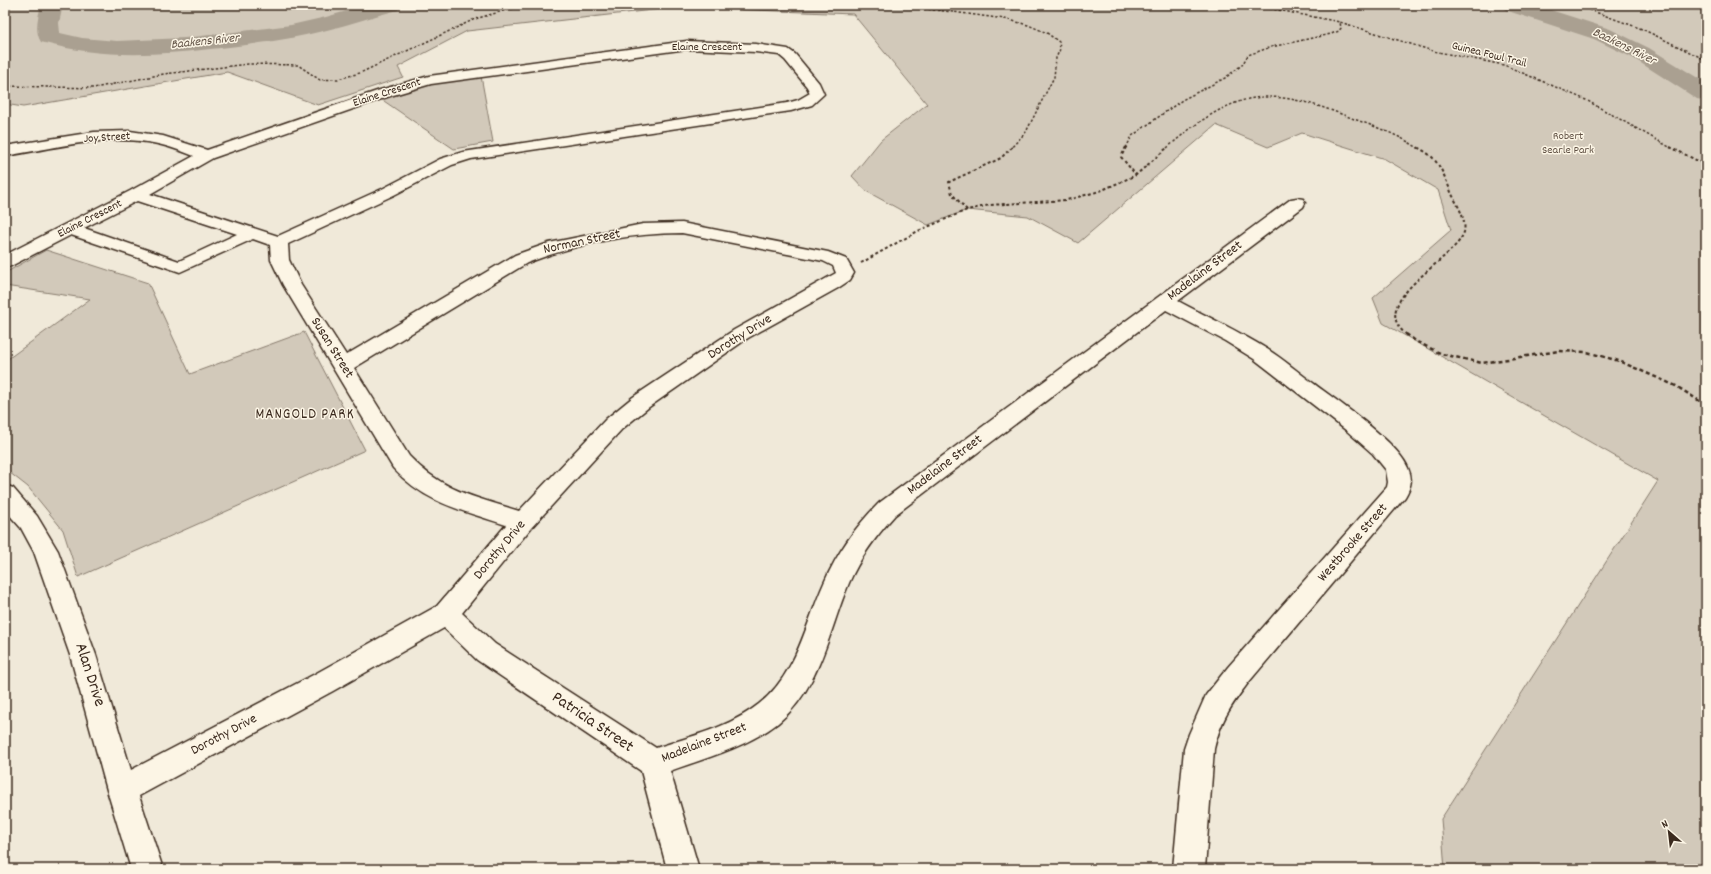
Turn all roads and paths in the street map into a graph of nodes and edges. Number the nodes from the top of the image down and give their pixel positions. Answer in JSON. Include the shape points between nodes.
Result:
{"nodes":[{"id":1,"x":537,"y":5,"type":"edge"},
{"id":2,"x":888,"y":5,"type":"edge"},
{"id":3,"x":1252,"y":5,"type":"edge"},
{"id":4,"x":1576,"y":5,"type":"edge"},
{"id":5,"x":1340,"y":22,"type":"junction"},
{"id":6,"x":1706,"y":60,"type":"edge"},
{"id":7,"x":5,"y":86,"type":"edge"},
{"id":8,"x":5,"y":151,"type":"edge"},
{"id":9,"x":207,"y":155,"type":"junction"},
{"id":10,"x":1706,"y":165,"type":"edge"},
{"id":11,"x":1136,"y":176,"type":"junction"},
{"id":12,"x":136,"y":195,"type":"junction"},
{"id":13,"x":1297,"y":203,"type":"dead end"},
{"id":14,"x":967,"y":210,"type":"junction"},
{"id":15,"x":70,"y":229,"type":"junction"},
{"id":16,"x":252,"y":233,"type":"junction"},
{"id":17,"x":279,"y":242,"type":"junction"},
{"id":18,"x":5,"y":262,"type":"edge"},
{"id":19,"x":845,"y":270,"type":"junction"},
{"id":20,"x":1164,"y":302,"type":"junction"},
{"id":21,"x":343,"y":366,"type":"junction"},
{"id":22,"x":1706,"y":405,"type":"edge"},
{"id":23,"x":5,"y":494,"type":"edge"},
{"id":24,"x":523,"y":522,"type":"junction"},
{"id":25,"x":446,"y":614,"type":"junction"},
{"id":26,"x":653,"y":763,"type":"junction"},
{"id":27,"x":122,"y":790,"type":"junction"},
{"id":28,"x":148,"y":869,"type":"edge"},
{"id":29,"x":683,"y":869,"type":"edge"},
{"id":30,"x":1189,"y":869,"type":"edge"}],
"edges":[{"from":1,"to":7,"type":"path","via":[[510,9],[475,19],[360,73],[338,79],[320,80],[298,65],[248,64],[164,74],[94,88]]},
{"from":2,"to":14,"type":"path","via":[[993,16],[1041,30],[1059,42],[1054,77],[1026,132],[1000,158],[949,182],[952,194]]},
{"from":3,"to":5,"type":"path","name":"Guinea Fowl Trail"},
{"from":4,"to":6,"type":"path","via":[[1669,41]]},
{"from":5,"to":10,"type":"path","name":"Guinea Fowl Trail","via":[[1375,31],[1418,47],[1504,65],[1530,75],[1620,118]]},
{"from":5,"to":11,"type":"path","via":[[1339,31],[1331,34],[1271,47],[1248,55],[1242,65],[1225,78],[1182,100],[1132,136],[1121,157]]},
{"from":8,"to":9,"type":"street","name":"Joy Street","via":[[104,137],[134,136],[162,140]]},
{"from":9,"to":12,"type":"street","name":"Elaine Crescent"},
{"from":9,"to":17,"type":"street","name":"Elaine Crescent","via":[[429,80],[686,45],[756,48],[783,52],[790,56],[814,86],[817,94],[803,104],[787,107],[456,158]]},
{"from":11,"to":14,"type":"path","via":[[1100,191],[1066,200],[990,205]]},
{"from":11,"to":22,"type":"path","via":[[1186,131],[1209,116],[1242,101],[1262,97],[1284,98],[1319,106],[1395,135],[1432,157],[1445,178],[1463,218],[1464,231],[1458,243],[1405,294],[1398,306],[1396,319],[1400,329],[1417,342],[1442,354],[1482,363],[1559,351],[1587,352],[1619,361],[1676,386]]},
{"from":12,"to":15,"type":"street","name":"Elaine Crescent"},
{"from":12,"to":16,"type":"street"},
{"from":13,"to":20,"type":"street","name":"Madelaine Street"},
{"from":14,"to":19,"type":"path","via":[[918,231]]},
{"from":15,"to":16,"type":"street","via":[[180,267]]},
{"from":15,"to":18,"type":"street","name":"Elaine Crescent"},
{"from":16,"to":17,"type":"street"},
{"from":17,"to":21,"type":"street","name":"Susan Street","via":[[280,260],[292,285]]},
{"from":19,"to":21,"type":"street","name":"Norman Street","via":[[840,263],[828,257],[682,228],[643,229],[600,237],[549,248],[521,259]]},
{"from":19,"to":24,"type":"street","name":"Dorothy Drive","via":[[843,276],[831,284],[742,334],[641,402],[614,424]]},
{"from":20,"to":26,"type":"street","name":"Madelaine Street","via":[[887,509],[875,521],[861,538],[837,582],[804,666],[793,687],[780,703],[759,721],[730,735]]},
{"from":20,"to":30,"type":"street","name":"Westbrooke Street","via":[[1261,354],[1381,448],[1397,468],[1400,482],[1397,491],[1238,675],[1216,704],[1199,749]]},
{"from":21,"to":24,"type":"street","name":"Susan Street","via":[[401,462],[412,474],[444,495]]},
{"from":23,"to":27,"type":"street","name":"Alan Drive","via":[[29,522],[46,551],[83,655]]},
{"from":24,"to":25,"type":"street","name":"Dorothy Drive"},
{"from":25,"to":26,"type":"street","name":"Patricia Street","via":[[486,652]]},
{"from":25,"to":27,"type":"street","name":"Dorothy Drive"},
{"from":26,"to":29,"type":"street"},
{"from":27,"to":28,"type":"street","name":"Alan Drive"}]}
